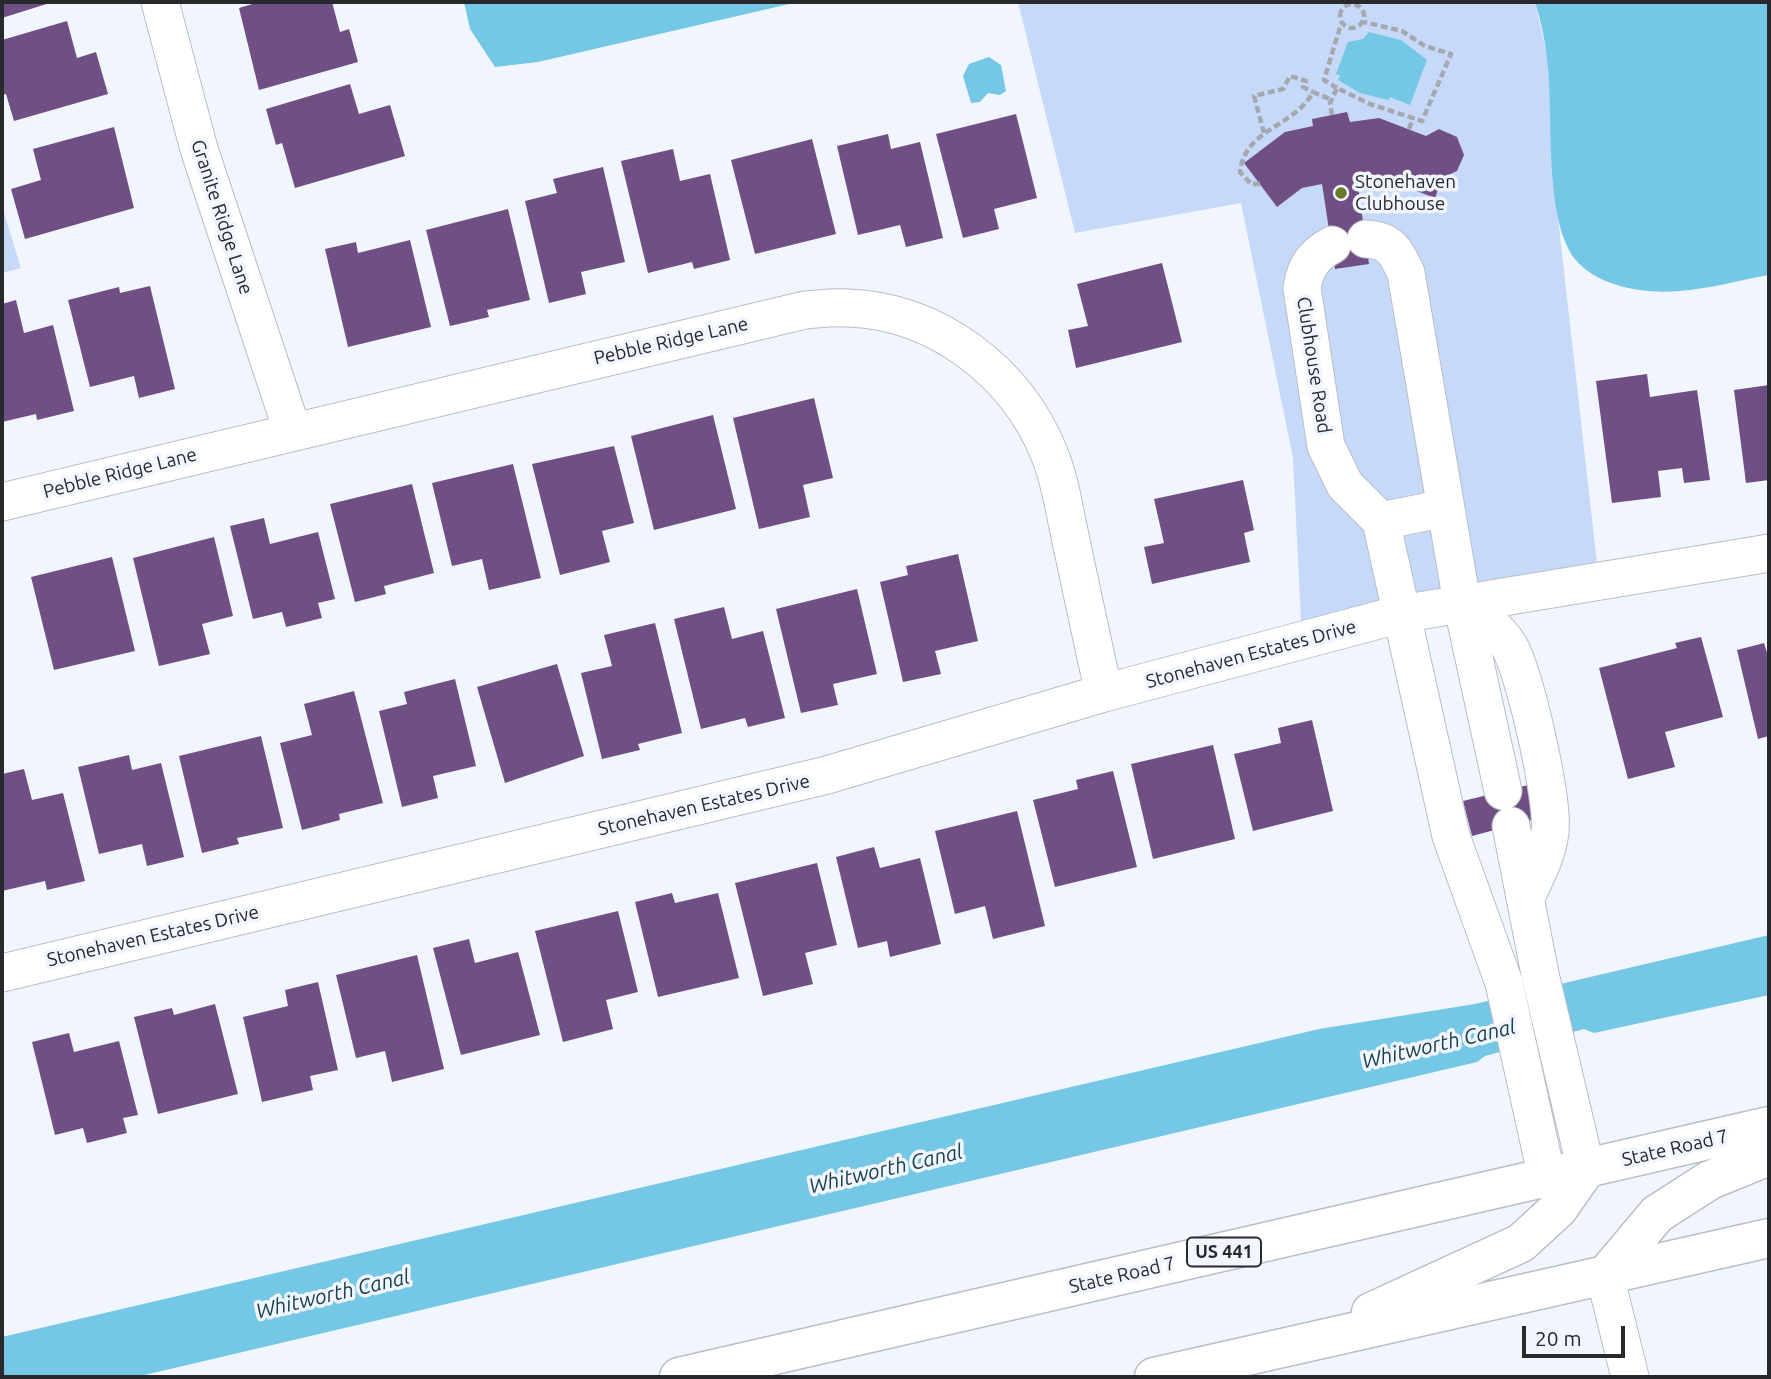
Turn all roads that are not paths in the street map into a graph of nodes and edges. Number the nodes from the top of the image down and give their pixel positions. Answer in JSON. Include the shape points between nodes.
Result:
{"nodes":[{"id":1,"x":160,"y":2,"type":"edge"},
{"id":2,"x":292,"y":430,"type":"junction"},
{"id":3,"x":2,"y":502,"type":"edge"},
{"id":4,"x":1445,"y":508,"type":"junction"},
{"id":5,"x":1381,"y":521,"type":"junction"},
{"id":6,"x":1769,"y":553,"type":"edge"},
{"id":7,"x":1462,"y":603,"type":"junction"},
{"id":8,"x":1401,"y":614,"type":"junction"},
{"id":9,"x":1104,"y":693,"type":"junction"},
{"id":10,"x":1534,"y":730,"type":"junction"},
{"id":11,"x":1491,"y":739,"type":"junction"},
{"id":12,"x":1433,"y":752,"type":"junction"},
{"id":13,"x":1526,"y":897,"type":"junction"},
{"id":14,"x":2,"y":973,"type":"edge"},
{"id":15,"x":1769,"y":1126,"type":"edge"},
{"id":16,"x":1769,"y":1156,"type":"edge"},
{"id":17,"x":1586,"y":1169,"type":"junction"},
{"id":18,"x":1546,"y":1178,"type":"junction"},
{"id":19,"x":1769,"y":1238,"type":"edge"},
{"id":20,"x":1605,"y":1276,"type":"junction"},
{"id":21,"x":1302,"y":1344,"type":"junction"},
{"id":22,"x":679,"y":1377,"type":"edge"},
{"id":23,"x":1154,"y":1377,"type":"edge"},
{"id":24,"x":1630,"y":1377,"type":"edge"}],
"edges":[{"from":1,"to":2,"type":"street","name":"Granite Ridge Lane","via":[[199,149]]},
{"from":2,"to":3,"type":"street","name":"Pebble Ridge Lane"},
{"from":2,"to":9,"type":"street","name":"Pebble Ridge Lane","via":[[805,310],[849,308],[892,314],[933,329],[971,351],[1004,381],[1030,415],[1050,454]]},
{"from":4,"to":5,"type":"street"},
{"from":4,"to":5,"type":"street","name":"Clubhouse Road","via":[[1406,273],[1387,242],[1349,242],[1312,260],[1302,289],[1326,446],[1345,485]]},
{"from":4,"to":7,"type":"street","name":"Clubhouse Road"},
{"from":5,"to":8,"type":"street"},
{"from":6,"to":7,"type":"street","name":"Stonehaven Estates Drive"},
{"from":7,"to":8,"type":"street","name":"Stonehaven Estates Drive"},
{"from":7,"to":10,"type":"street","via":[[1485,619],[1510,647]]},
{"from":7,"to":11,"type":"street"},
{"from":8,"to":9,"type":"street","name":"Stonehaven Estates Drive"},
{"from":8,"to":12,"type":"street"},
{"from":9,"to":14,"type":"street","name":"Stonehaven Estates Drive","via":[[827,775]]},
{"from":10,"to":11,"type":"street"},
{"from":10,"to":13,"type":"street","via":[[1551,805],[1550,831],[1545,855]]},
{"from":11,"to":12,"type":"street"},
{"from":11,"to":13,"type":"street"},
{"from":12,"to":18,"type":"street","via":[[1451,836],[1504,983]]},
{"from":13,"to":17,"type":"street"},
{"from":15,"to":17,"type":"main road","name":"State Road 7","number":"US 441"},
{"from":16,"to":20,"type":"main road","via":[[1710,1181],[1657,1214]]},
{"from":17,"to":18,"type":"main road","name":"State Road 7","number":"US 441"},
{"from":17,"to":21,"type":"main road","via":[[1558,1209],[1521,1243]]},
{"from":18,"to":22,"type":"main road","name":"State Road 7","number":"US 441"},
{"from":19,"to":20,"type":"main road"},
{"from":20,"to":21,"type":"main road"},
{"from":20,"to":24,"type":"street"},
{"from":21,"to":23,"type":"main road"}]}
